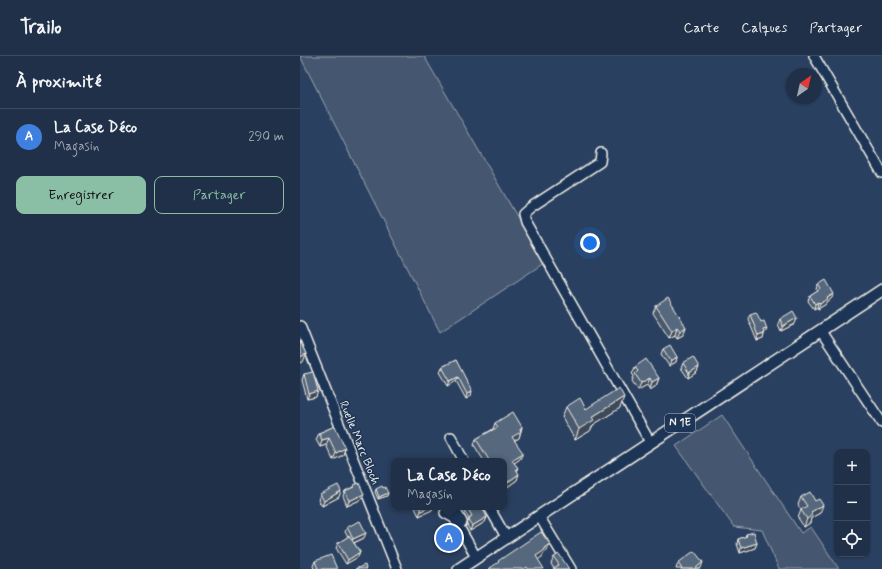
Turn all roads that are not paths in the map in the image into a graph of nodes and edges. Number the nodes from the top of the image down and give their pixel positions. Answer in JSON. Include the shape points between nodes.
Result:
{"nodes":[{"id":1,"x":814,"y":56,"type":"edge"},
{"id":2,"x":601,"y":153,"type":"dead end"},
{"id":3,"x":882,"y":173,"type":"edge"},
{"id":4,"x":882,"y":290,"type":"edge"},
{"id":5,"x":300,"y":326,"type":"edge"},
{"id":6,"x":820,"y":330,"type":"junction"},
{"id":7,"x":882,"y":423,"type":"edge"},
{"id":8,"x":451,"y":437,"type":"dead end"},
{"id":9,"x":650,"y":442,"type":"junction"},
{"id":10,"x":462,"y":458,"type":"edge"},
{"id":11,"x":455,"y":510,"type":"edge"},
{"id":12,"x":491,"y":510,"type":"edge"},
{"id":13,"x":445,"y":513,"type":"dead end"},
{"id":14,"x":539,"y":516,"type":"junction"},
{"id":15,"x":506,"y":538,"type":"junction"},
{"id":16,"x":478,"y":556,"type":"junction"},
{"id":17,"x":397,"y":569,"type":"edge"},
{"id":18,"x":459,"y":569,"type":"edge"},
{"id":19,"x":571,"y":569,"type":"edge"}],
"edges":[{"from":1,"to":3,"type":"street"},
{"from":2,"to":9,"type":"street","via":[[600,162],[523,214],[525,222]]},
{"from":4,"to":6,"type":"main road","number":"N 1E"},
{"from":5,"to":17,"type":"street","name":"Ruelle Marc Bloch"},
{"from":6,"to":7,"type":"street"},
{"from":6,"to":9,"type":"main road","number":"N 1E"},
{"from":8,"to":10,"type":"street"},
{"from":9,"to":14,"type":"main road","number":"N 1E"},
{"from":11,"to":16,"type":"street"},
{"from":12,"to":15,"type":"street"},
{"from":13,"to":16,"type":"street","via":[[454,518]]},
{"from":14,"to":15,"type":"main road","number":"N 1E"},
{"from":14,"to":19,"type":"street"},
{"from":15,"to":16,"type":"main road","number":"N 1E"},
{"from":16,"to":18,"type":"main road","number":"N 1E"}]}
